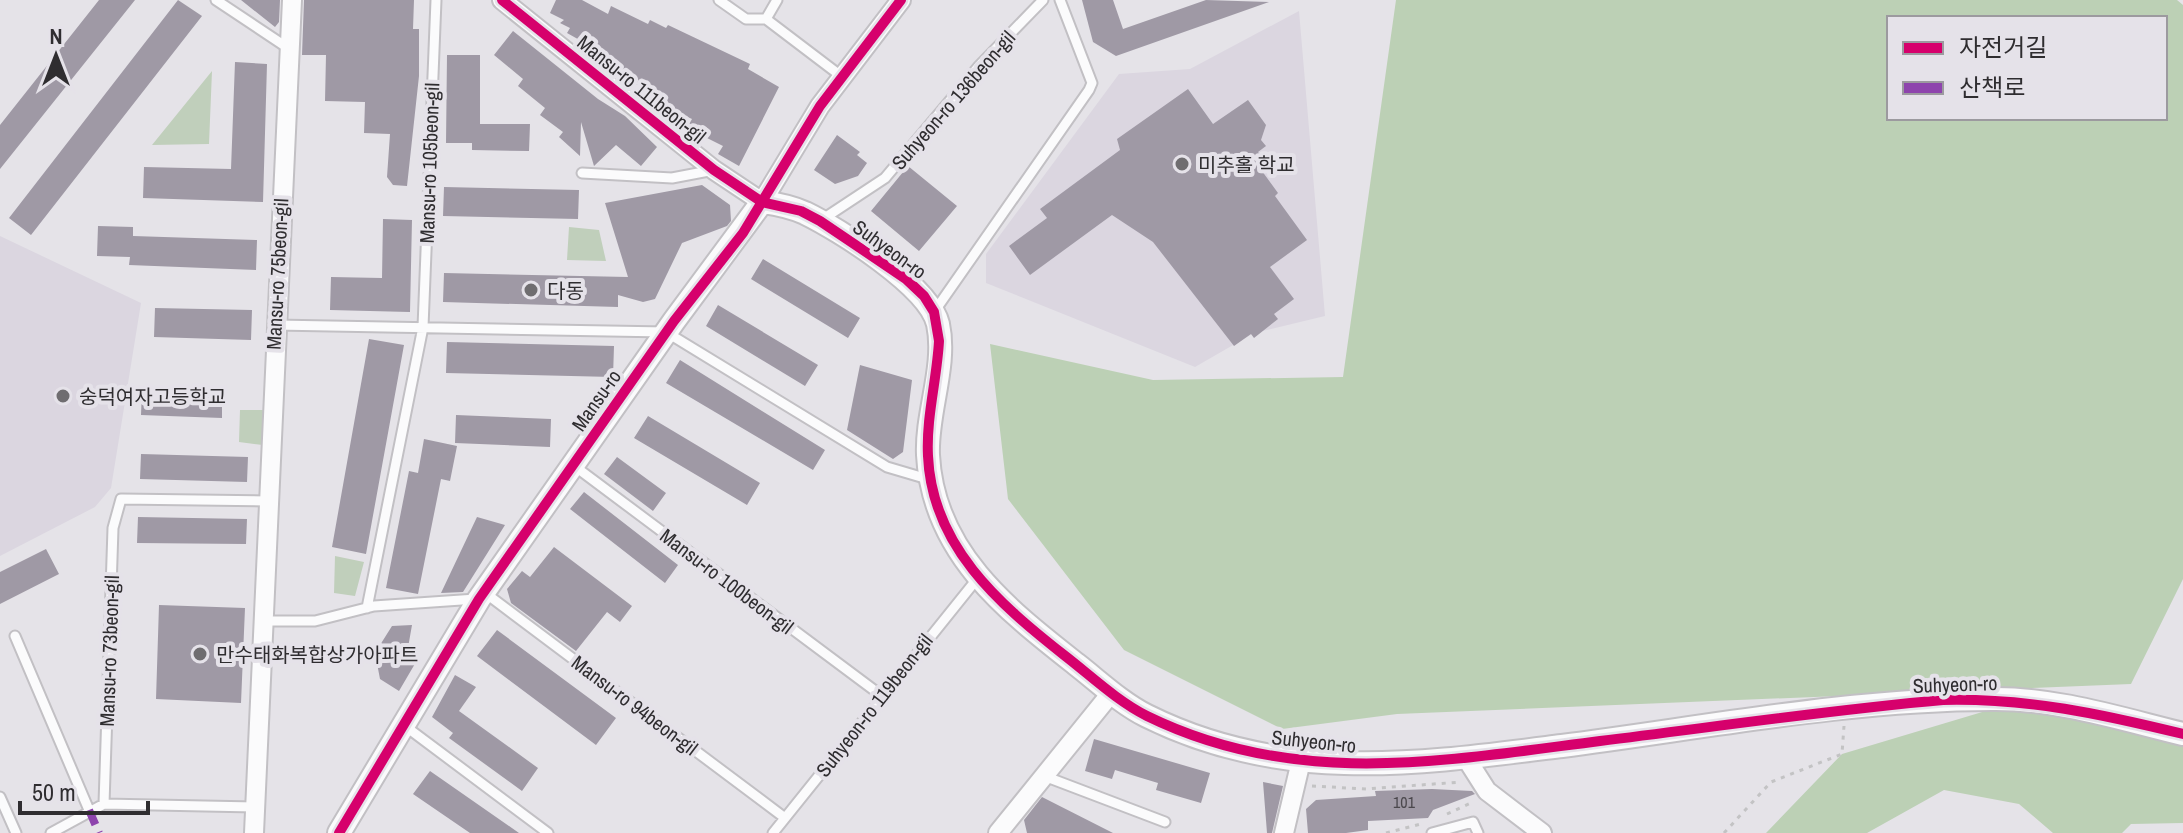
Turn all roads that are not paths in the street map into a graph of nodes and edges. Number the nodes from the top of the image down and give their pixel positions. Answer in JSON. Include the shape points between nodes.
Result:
{"nodes":[{"id":1,"x":216,"y":0,"type":"edge"},
{"id":2,"x":292,"y":0,"type":"edge"},
{"id":3,"x":436,"y":0,"type":"edge"},
{"id":4,"x":502,"y":0,"type":"edge"},
{"id":5,"x":719,"y":0,"type":"edge"},
{"id":6,"x":777,"y":0,"type":"edge"},
{"id":7,"x":901,"y":0,"type":"edge"},
{"id":8,"x":1043,"y":0,"type":"edge"},
{"id":9,"x":1060,"y":0,"type":"edge"},
{"id":10,"x":766,"y":19,"type":"junction"},
{"id":11,"x":288,"y":48,"type":"junction"},
{"id":12,"x":841,"y":76,"type":"junction"},
{"id":13,"x":714,"y":170,"type":"junction"},
{"id":14,"x":582,"y":173,"type":"dead end"},
{"id":15,"x":762,"y":202,"type":"junction"},
{"id":16,"x":820,"y":221,"type":"junction"},
{"id":17,"x":934,"y":312,"type":"junction"},
{"id":18,"x":275,"y":325,"type":"junction"},
{"id":19,"x":423,"y":327,"type":"junction"},
{"id":20,"x":666,"y":332,"type":"junction"},
{"id":21,"x":573,"y":465,"type":"junction"},
{"id":22,"x":932,"y":480,"type":"junction"},
{"id":23,"x":267,"y":501,"type":"junction"},
{"id":24,"x":977,"y":579,"type":"junction"},
{"id":25,"x":482,"y":596,"type":"junction"},
{"id":26,"x":367,"y":608,"type":"junction"},
{"id":27,"x":262,"y":621,"type":"junction"},
{"id":28,"x":15,"y":636,"type":"dead end"},
{"id":29,"x":1112,"y":692,"type":"junction"},
{"id":30,"x":882,"y":696,"type":"junction"},
{"id":31,"x":405,"y":726,"type":"junction"},
{"id":32,"x":2183,"y":734,"type":"edge"},
{"id":33,"x":1466,"y":758,"type":"junction"},
{"id":34,"x":1301,"y":761,"type":"junction"},
{"id":35,"x":1044,"y":776,"type":"junction"},
{"id":36,"x":0,"y":797,"type":"edge"},
{"id":37,"x":104,"y":804,"type":"junction"},
{"id":38,"x":255,"y":807,"type":"junction"},
{"id":39,"x":89,"y":810,"type":"junction"},
{"id":40,"x":785,"y":818,"type":"junction"},
{"id":41,"x":1165,"y":822,"type":"dead end"},
{"id":42,"x":16,"y":833,"type":"edge"},
{"id":43,"x":51,"y":833,"type":"edge"},
{"id":44,"x":254,"y":833,"type":"edge"},
{"id":45,"x":339,"y":833,"type":"edge"},
{"id":46,"x":548,"y":833,"type":"edge"},
{"id":47,"x":773,"y":833,"type":"edge"},
{"id":48,"x":998,"y":833,"type":"edge"},
{"id":49,"x":1284,"y":833,"type":"edge"},
{"id":50,"x":1432,"y":833,"type":"edge"},
{"id":51,"x":1478,"y":833,"type":"edge"},
{"id":52,"x":1542,"y":833,"type":"edge"}],
"edges":[{"from":1,"to":11,"type":"lane"},
{"from":2,"to":11,"type":"street","name":"Mansu-ro 75beon-gil"},
{"from":3,"to":19,"type":"lane","name":"Mansu-ro 105beon-gil"},
{"from":4,"to":13,"type":"street","name":"Mansu-ro 111beon-gil"},
{"from":5,"to":10,"type":"lane","via":[[746,19]]},
{"from":6,"to":10,"type":"lane"},
{"from":7,"to":12,"type":"street","name":"Mansu-ro"},
{"from":8,"to":16,"type":"lane","name":"Suhyeon-ro 136beon-gil","via":[[979,66],[885,178]]},
{"from":9,"to":17,"type":"lane","via":[[1092,83]]},
{"from":10,"to":12,"type":"lane"},
{"from":11,"to":18,"type":"street","name":"Mansu-ro 75beon-gil"},
{"from":12,"to":15,"type":"street","name":"Mansu-ro"},
{"from":13,"to":14,"type":"lane","via":[[672,178]]},
{"from":13,"to":15,"type":"street","name":"Mansu-ro 111beon-gil"},
{"from":15,"to":16,"type":"street","name":"Suhyeon-ro"},
{"from":15,"to":20,"type":"street","name":"Mansu-ro"},
{"from":16,"to":17,"type":"street","name":"Suhyeon-ro","via":[[906,279]]},
{"from":17,"to":22,"type":"street","name":"Suhyeon-ro","via":[[939,341],[929,425]]},
{"from":18,"to":19,"type":"lane"},
{"from":18,"to":23,"type":"street","name":"Mansu-ro 75beon-gil"},
{"from":19,"to":20,"type":"lane"},
{"from":19,"to":26,"type":"lane","name":"Mansu-ro 105beon-gil"},
{"from":20,"to":21,"type":"street","name":"Mansu-ro"},
{"from":20,"to":22,"type":"lane","via":[[887,467]]},
{"from":21,"to":25,"type":"street","name":"Mansu-ro"},
{"from":21,"to":30,"type":"lane","name":"Mansu-ro 100beon-gil"},
{"from":22,"to":24,"type":"street","name":"Suhyeon-ro","via":[[950,536]]},
{"from":23,"to":27,"type":"street","name":"Mansu-ro 75beon-gil"},
{"from":23,"to":37,"type":"lane","name":"Mansu-ro 73beon-gil","via":[[121,499],[113,528]]},
{"from":24,"to":29,"type":"street","name":"Suhyeon-ro"},
{"from":24,"to":30,"type":"lane","name":"Suhyeon-ro 119beon-gil"},
{"from":25,"to":26,"type":"lane"},
{"from":25,"to":31,"type":"street","name":"Mansu-ro"},
{"from":25,"to":40,"type":"lane","name":"Mansu-ro 94beon-gil"},
{"from":26,"to":27,"type":"lane","via":[[315,621]]},
{"from":27,"to":38,"type":"street","name":"Mansu-ro 75beon-gil"},
{"from":28,"to":39,"type":"lane"},
{"from":29,"to":34,"type":"street","name":"Suhyeon-ro","via":[[1145,715],[1188,732]]},
{"from":29,"to":35,"type":"street"},
{"from":30,"to":40,"type":"lane","name":"Suhyeon-ro 119beon-gil"},
{"from":31,"to":45,"type":"street","name":"Mansu-ro"},
{"from":31,"to":46,"type":"lane"},
{"from":32,"to":33,"type":"street","name":"Suhyeon-ro","via":[[2045,703],[1997,699],[1845,710]]},
{"from":33,"to":34,"type":"street","name":"Suhyeon-ro","via":[[1381,764]]},
{"from":33,"to":52,"type":"street","via":[[1487,791]]},
{"from":34,"to":49,"type":"street"},
{"from":35,"to":41,"type":"lane"},
{"from":35,"to":48,"type":"street"},
{"from":36,"to":42,"type":"lane"},
{"from":37,"to":38,"type":"lane"},
{"from":37,"to":39,"type":"lane"},
{"from":38,"to":44,"type":"street","name":"Mansu-ro 75beon-gil"},
{"from":39,"to":43,"type":"lane"},
{"from":40,"to":47,"type":"lane","name":"Suhyeon-ro 119beon-gil"},
{"from":50,"to":51,"type":"lane","via":[[1473,822]]}]}
